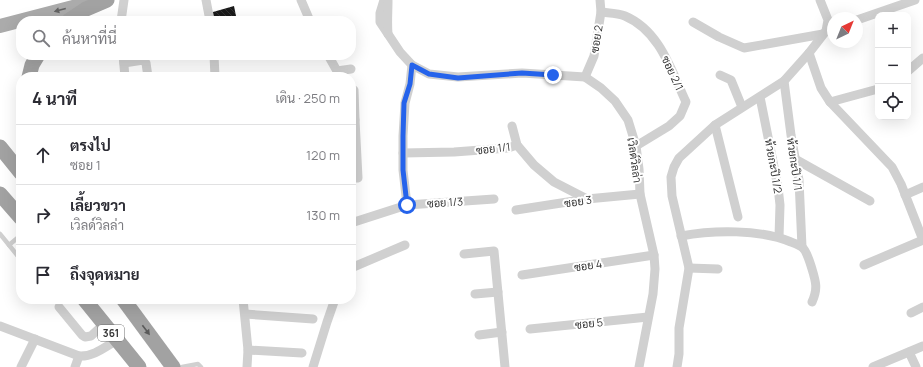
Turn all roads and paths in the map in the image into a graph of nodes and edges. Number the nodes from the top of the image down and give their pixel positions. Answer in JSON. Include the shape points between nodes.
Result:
{"nodes":[{"id":1,"x":98,"y":0,"type":"edge"},
{"id":2,"x":107,"y":0,"type":"edge"},
{"id":3,"x":124,"y":0,"type":"edge"},
{"id":4,"x":206,"y":0,"type":"edge"},
{"id":5,"x":301,"y":0,"type":"edge"},
{"id":6,"x":384,"y":0,"type":"edge"},
{"id":7,"x":388,"y":0,"type":"edge"},
{"id":8,"x":600,"y":0,"type":"edge"},
{"id":9,"x":820,"y":0,"type":"edge"},
{"id":10,"x":915,"y":0,"type":"edge"},
{"id":11,"x":601,"y":12,"type":"junction"},
{"id":12,"x":38,"y":16,"type":"edge"},
{"id":13,"x":76,"y":16,"type":"edge"},
{"id":14,"x":122,"y":16,"type":"edge"},
{"id":15,"x":209,"y":16,"type":"edge"},
{"id":16,"x":308,"y":16,"type":"edge"},
{"id":17,"x":827,"y":18,"type":"edge"},
{"id":18,"x":863,"y":18,"type":"edge"},
{"id":19,"x":16,"y":22,"type":"edge"},
{"id":20,"x":693,"y":22,"type":"dead end"},
{"id":21,"x":0,"y":26,"type":"edge"},
{"id":22,"x":827,"y":32,"type":"edge"},
{"id":23,"x":388,"y":36,"type":"junction"},
{"id":24,"x":809,"y":53,"type":"junction"},
{"id":25,"x":923,"y":58,"type":"edge"},
{"id":26,"x":35,"y":60,"type":"edge"},
{"id":27,"x":123,"y":60,"type":"edge"},
{"id":28,"x":143,"y":60,"type":"edge"},
{"id":29,"x":214,"y":60,"type":"edge"},
{"id":30,"x":331,"y":60,"type":"edge"},
{"id":31,"x":412,"y":65,"type":"junction"},
{"id":32,"x":351,"y":68,"type":"dead end"},
{"id":33,"x":911,"y":68,"type":"edge"},
{"id":34,"x":30,"y":72,"type":"edge"},
{"id":35,"x":124,"y":72,"type":"edge"},
{"id":36,"x":147,"y":72,"type":"edge"},
{"id":37,"x":215,"y":72,"type":"edge"},
{"id":38,"x":720,"y":75,"type":"dead end"},
{"id":39,"x":585,"y":77,"type":"junction"},
{"id":40,"x":784,"y":80,"type":"junction"},
{"id":41,"x":875,"y":90,"type":"edge"},
{"id":42,"x":760,"y":97,"type":"junction"},
{"id":43,"x":830,"y":102,"type":"junction"},
{"id":44,"x":742,"y":107,"type":"junction"},
{"id":45,"x":512,"y":126,"type":"dead end"},
{"id":46,"x":715,"y":126,"type":"junction"},
{"id":47,"x":517,"y":145,"type":"junction"},
{"id":48,"x":636,"y":146,"type":"junction"},
{"id":49,"x":0,"y":147,"type":"edge"},
{"id":50,"x":403,"y":154,"type":"junction"},
{"id":51,"x":356,"y":155,"type":"edge"},
{"id":52,"x":795,"y":159,"type":"junction"},
{"id":53,"x":16,"y":167,"type":"edge"},
{"id":54,"x":356,"y":178,"type":"edge"},
{"id":55,"x":923,"y":187,"type":"edge"},
{"id":56,"x":0,"y":194,"type":"edge"},
{"id":57,"x":640,"y":194,"type":"junction"},
{"id":58,"x":905,"y":195,"type":"junction"},
{"id":59,"x":494,"y":199,"type":"dead end"},
{"id":60,"x":587,"y":199,"type":"junction"},
{"id":61,"x":870,"y":201,"type":"dead end"},
{"id":62,"x":407,"y":205,"type":"junction"},
{"id":63,"x":516,"y":210,"type":"dead end"},
{"id":64,"x":16,"y":212,"type":"edge"},
{"id":65,"x":738,"y":218,"type":"dead end"},
{"id":66,"x":356,"y":221,"type":"edge"},
{"id":67,"x":0,"y":234,"type":"edge"},
{"id":68,"x":681,"y":236,"type":"junction"},
{"id":69,"x":779,"y":237,"type":"junction"},
{"id":70,"x":16,"y":239,"type":"edge"},
{"id":71,"x":923,"y":240,"type":"edge"},
{"id":72,"x":9,"y":245,"type":"junction"},
{"id":73,"x":405,"y":245,"type":"dead end"},
{"id":74,"x":802,"y":247,"type":"junction"},
{"id":75,"x":16,"y":254,"type":"edge"},
{"id":76,"x":464,"y":254,"type":"dead end"},
{"id":77,"x":654,"y":255,"type":"junction"},
{"id":78,"x":864,"y":265,"type":"dead end"},
{"id":79,"x":356,"y":266,"type":"edge"},
{"id":80,"x":689,"y":268,"type":"junction"},
{"id":81,"x":718,"y":270,"type":"dead end"},
{"id":82,"x":522,"y":275,"type":"dead end"},
{"id":83,"x":498,"y":292,"type":"junction"},
{"id":84,"x":475,"y":294,"type":"dead end"},
{"id":85,"x":812,"y":302,"type":"dead end"},
{"id":86,"x":88,"y":304,"type":"edge"},
{"id":87,"x":127,"y":304,"type":"edge"},
{"id":88,"x":244,"y":304,"type":"edge"},
{"id":89,"x":333,"y":304,"type":"edge"},
{"id":90,"x":59,"y":307,"type":"dead end"},
{"id":91,"x":923,"y":308,"type":"edge"},
{"id":92,"x":911,"y":312,"type":"dead end"},
{"id":93,"x":245,"y":314,"type":"junction"},
{"id":94,"x":648,"y":317,"type":"junction"},
{"id":95,"x":313,"y":319,"type":"dead end"},
{"id":96,"x":104,"y":324,"type":"junction"},
{"id":97,"x":0,"y":326,"type":"edge"},
{"id":98,"x":530,"y":329,"type":"dead end"},
{"id":99,"x":502,"y":332,"type":"junction"},
{"id":100,"x":479,"y":335,"type":"dead end"},
{"id":101,"x":35,"y":340,"type":"junction"},
{"id":102,"x":117,"y":340,"type":"junction"},
{"id":103,"x":923,"y":346,"type":"edge"},
{"id":104,"x":248,"y":350,"type":"junction"},
{"id":105,"x":909,"y":352,"type":"junction"},
{"id":106,"x":302,"y":353,"type":"dead end"},
{"id":107,"x":79,"y":356,"type":"junction"},
{"id":108,"x":21,"y":367,"type":"edge"},
{"id":109,"x":75,"y":367,"type":"edge"},
{"id":110,"x":139,"y":367,"type":"edge"},
{"id":111,"x":173,"y":367,"type":"edge"},
{"id":112,"x":182,"y":367,"type":"edge"},
{"id":113,"x":201,"y":367,"type":"edge"},
{"id":114,"x":247,"y":367,"type":"edge"},
{"id":115,"x":313,"y":367,"type":"edge"},
{"id":116,"x":505,"y":367,"type":"edge"},
{"id":117,"x":639,"y":367,"type":"edge"},
{"id":118,"x":677,"y":367,"type":"edge"},
{"id":119,"x":873,"y":367,"type":"edge"},
{"id":120,"x":916,"y":367,"type":"edge"}],
"edges":[{"from":1,"to":12,"type":"main road","one_way":true},
{"from":2,"to":13,"type":"highway"},
{"from":3,"to":14,"type":"street"},
{"from":4,"to":15,"type":"street"},
{"from":5,"to":16,"type":"street"},
{"from":6,"to":23,"type":"street","via":[[380,22]]},
{"from":7,"to":23,"type":"street"},
{"from":8,"to":11,"type":"street","name":"ซอย 2"},
{"from":9,"to":17,"type":"street"},
{"from":10,"to":18,"type":"street"},
{"from":11,"to":39,"type":"street","name":"ซอย 2","via":[[594,56]]},
{"from":11,"to":48,"type":"street","name":"ซอย 2/1","via":[[624,15],[647,29],[660,46],[686,102],[680,116],[669,126]]},
{"from":19,"to":21,"type":"main road","one_way":true},
{"from":20,"to":22,"type":"street","via":[[744,48]]},
{"from":22,"to":24,"type":"street"},
{"from":23,"to":31,"type":"street"},
{"from":24,"to":40,"type":"street"},
{"from":24,"to":43,"type":"street","via":[[821,88]]},
{"from":25,"to":33,"type":"street"},
{"from":26,"to":34,"type":"highway"},
{"from":27,"to":35,"type":"street"},
{"from":28,"to":36,"type":"street"},
{"from":29,"to":37,"type":"street"},
{"from":30,"to":32,"type":"street","via":[[337,71]]},
{"from":31,"to":39,"type":"street","via":[[429,74],[458,78],[522,73]]},
{"from":31,"to":50,"type":"street","via":[[404,103]]},
{"from":38,"to":44,"type":"street","via":[[731,80]]},
{"from":39,"to":48,"type":"street","name":"เวิลด์วิลล่า","via":[[615,101],[628,120]]},
{"from":40,"to":42,"type":"street"},
{"from":40,"to":52,"type":"street","name":"ห้วยกะปิ 1/1"},
{"from":41,"to":43,"type":"street"},
{"from":42,"to":44,"type":"street"},
{"from":42,"to":69,"type":"street","name":"ห้วยกะปิ 1/2","via":[[778,187]]},
{"from":43,"to":58,"type":"street","via":[[892,167]]},
{"from":44,"to":46,"type":"street"},
{"from":45,"to":47,"type":"street"},
{"from":46,"to":65,"type":"street"},
{"from":46,"to":68,"type":"street","via":[[679,158],[674,167],[671,177],[672,196]]},
{"from":47,"to":50,"type":"street","name":"ซอย 1/1","via":[[508,148]]},
{"from":47,"to":60,"type":"street","name":"ซอย 1/1","via":[[534,165],[554,182]]},
{"from":48,"to":57,"type":"street","name":"เวิลด์วิลล่า"},
{"from":49,"to":53,"type":"highway"},
{"from":50,"to":62,"type":"street"},
{"from":51,"to":54,"type":"street"},
{"from":52,"to":61,"type":"street"},
{"from":52,"to":74,"type":"street","name":"ห้วยกะปิ 1/1"},
{"from":55,"to":58,"type":"street"},
{"from":56,"to":64,"type":"highway"},
{"from":57,"to":60,"type":"street","name":"ซอย 3"},
{"from":57,"to":77,"type":"street","name":"เวิลด์วิลล่า"},
{"from":58,"to":71,"type":"street"},
{"from":59,"to":62,"type":"street","name":"ซอย 1/3"},
{"from":60,"to":63,"type":"street","name":"ซอย 3"},
{"from":62,"to":66,"type":"street","name":"ซอย 1/3"},
{"from":67,"to":72,"type":"lane"},
{"from":68,"to":69,"type":"street","via":[[742,232]]},
{"from":68,"to":80,"type":"street"},
{"from":69,"to":74,"type":"street"},
{"from":70,"to":72,"type":"lane"},
{"from":71,"to":78,"type":"street"},
{"from":72,"to":75,"type":"lane"},
{"from":73,"to":79,"type":"street"},
{"from":74,"to":85,"type":"street","via":[[808,256],[814,277],[816,294]]},
{"from":76,"to":83,"type":"street","via":[[494,251]]},
{"from":77,"to":82,"type":"street","name":"ซอย 4"},
{"from":77,"to":94,"type":"street","name":"เวิลด์วิลล่า","via":[[655,269]]},
{"from":80,"to":81,"type":"street"},
{"from":80,"to":118,"type":"street","via":[[679,328]]},
{"from":83,"to":84,"type":"street"},
{"from":83,"to":99,"type":"street"},
{"from":86,"to":96,"type":"highway","number":"361"},
{"from":87,"to":111,"type":"highway","number":"361","one_way":true},
{"from":88,"to":93,"type":"street"},
{"from":89,"to":115,"type":"street"},
{"from":90,"to":96,"type":"street","via":[[85,337],[91,336]]},
{"from":91,"to":92,"type":"street"},
{"from":93,"to":95,"type":"street"},
{"from":93,"to":104,"type":"street"},
{"from":94,"to":98,"type":"street","name":"ซอย 5"},
{"from":94,"to":117,"type":"street","name":"เวิลด์วิลล่า"},
{"from":96,"to":102,"type":"highway","number":"361"},
{"from":97,"to":101,"type":"street"},
{"from":99,"to":100,"type":"street"},
{"from":99,"to":116,"type":"street"},
{"from":101,"to":107,"type":"street"},
{"from":101,"to":108,"type":"street"},
{"from":102,"to":107,"type":"street","via":[[94,354]]},
{"from":102,"to":110,"type":"highway","number":"361"},
{"from":103,"to":105,"type":"street"},
{"from":104,"to":106,"type":"street"},
{"from":104,"to":114,"type":"street"},
{"from":105,"to":119,"type":"street"},
{"from":105,"to":120,"type":"street"},
{"from":107,"to":109,"type":"street"},
{"from":112,"to":113,"type":"lane","via":[[198,364]]}]}
